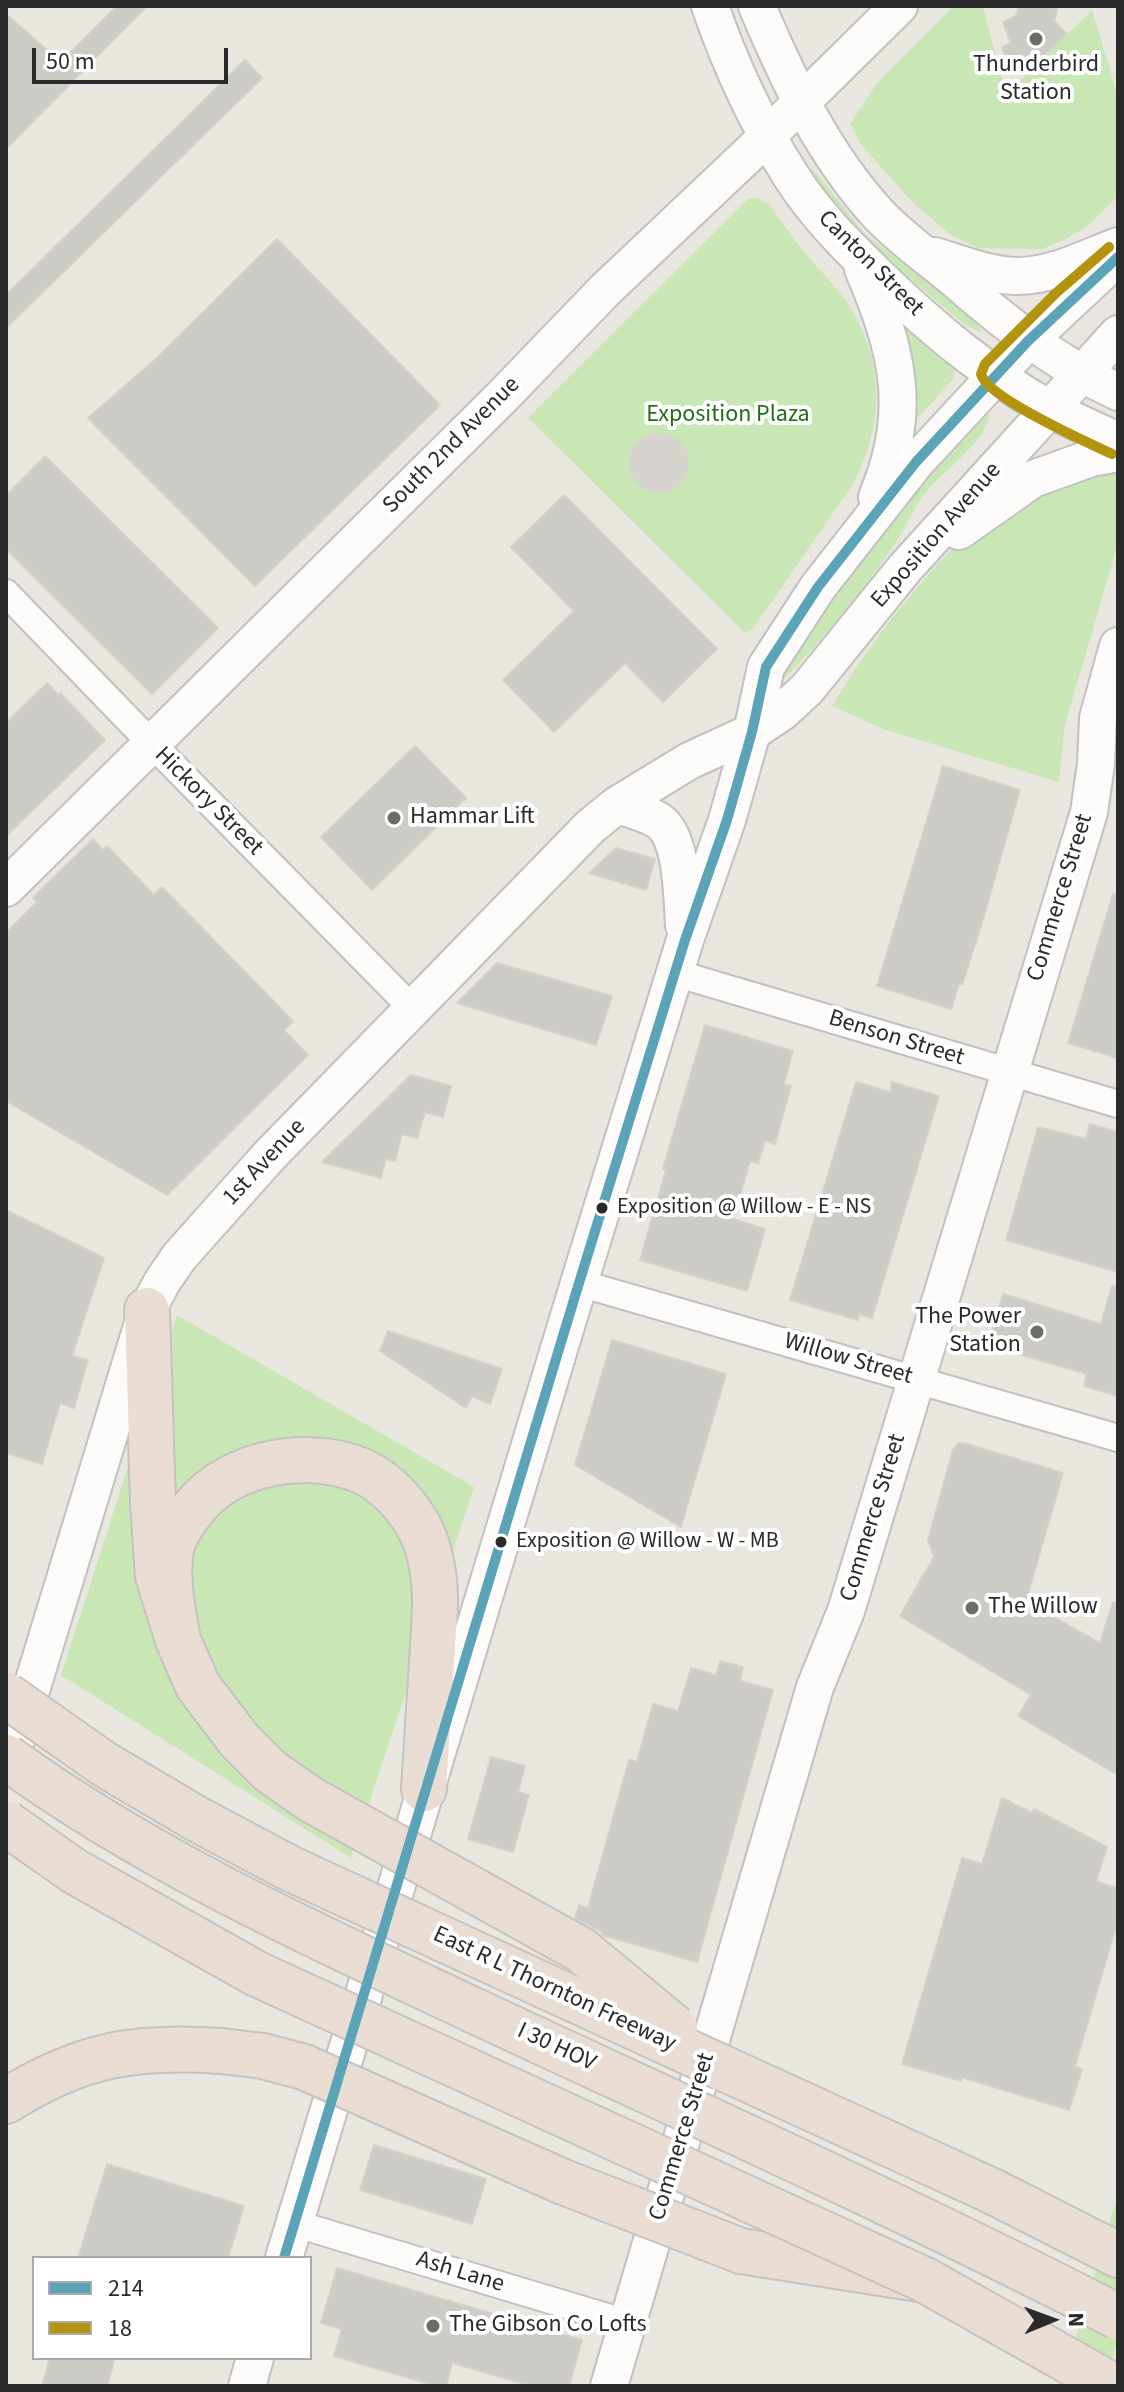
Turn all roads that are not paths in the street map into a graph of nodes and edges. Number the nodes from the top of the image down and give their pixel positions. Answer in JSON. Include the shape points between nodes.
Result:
{"nodes":[{"id":1,"x":710,"y":6,"type":"edge"},
{"id":2,"x":757,"y":6,"type":"edge"},
{"id":3,"x":899,"y":6,"type":"edge"},
{"id":4,"x":801,"y":102,"type":"junction"},
{"id":5,"x":768,"y":135,"type":"junction"},
{"id":6,"x":1118,"y":246,"type":"edge"},
{"id":7,"x":924,"y":253,"type":"junction"},
{"id":8,"x":858,"y":256,"type":"junction"},
{"id":9,"x":1118,"y":257,"type":"edge"},
{"id":10,"x":1118,"y":334,"type":"edge"},
{"id":11,"x":1028,"y":341,"type":"junction"},
{"id":12,"x":995,"y":374,"type":"junction"},
{"id":13,"x":1081,"y":375,"type":"junction"},
{"id":14,"x":1118,"y":392,"type":"edge"},
{"id":15,"x":1050,"y":409,"type":"junction"},
{"id":16,"x":1118,"y":441,"type":"edge"},
{"id":17,"x":1118,"y":453,"type":"edge"},
{"id":18,"x":864,"y":528,"type":"junction"},
{"id":19,"x":905,"y":568,"type":"junction"},
{"id":20,"x":6,"y":593,"type":"edge"},
{"id":21,"x":1118,"y":646,"type":"edge"},
{"id":22,"x":752,"y":732,"type":"junction"},
{"id":23,"x":151,"y":743,"type":"junction"},
{"id":24,"x":1107,"y":767,"type":"edge"},
{"id":25,"x":617,"y":805,"type":"junction"},
{"id":26,"x":6,"y":888,"type":"edge"},
{"id":27,"x":680,"y":957,"type":"junction"},
{"id":28,"x":412,"y":1008,"type":"junction"},
{"id":29,"x":1009,"y":1072,"type":"junction"},
{"id":30,"x":1118,"y":1104,"type":"edge"},
{"id":31,"x":579,"y":1283,"type":"junction"},
{"id":32,"x":147,"y":1310,"type":"junction"},
{"id":33,"x":916,"y":1380,"type":"junction"},
{"id":34,"x":1118,"y":1438,"type":"edge"},
{"id":35,"x":178,"y":1640,"type":"junction"},
{"id":36,"x":6,"y":1695,"type":"edge"},
{"id":37,"x":7,"y":1758,"type":"edge"},
{"id":38,"x":424,"y":1789,"type":"junction"},
{"id":39,"x":6,"y":1823,"type":"edge"},
{"id":40,"x":723,"y":2068,"type":"junction"},
{"id":41,"x":6,"y":2101,"type":"edge"},
{"id":42,"x":293,"y":2223,"type":"junction"},
{"id":43,"x":1118,"y":2255,"type":"edge"},
{"id":44,"x":285,"y":2256,"type":"edge"},
{"id":45,"x":925,"y":2280,"type":"junction"},
{"id":46,"x":1118,"y":2317,"type":"edge"},
{"id":47,"x":627,"y":2323,"type":"junction"},
{"id":48,"x":1118,"y":2340,"type":"edge"},
{"id":49,"x":254,"y":2360,"type":"edge"},
{"id":50,"x":247,"y":2386,"type":"edge"},
{"id":51,"x":609,"y":2386,"type":"edge"},
{"id":52,"x":1113,"y":2386,"type":"edge"}],
"edges":[{"from":1,"to":5,"type":"main road","name":"Canton Street"},
{"from":2,"to":4,"type":"main road","name":"Canton Street"},
{"from":3,"to":4,"type":"main road","name":"South 2nd Avenue"},
{"from":4,"to":5,"type":"main road","name":"South 2nd Avenue"},
{"from":4,"to":7,"type":"main road","name":"Canton Street","via":[[852,182],[879,215]]},
{"from":5,"to":8,"type":"main road","name":"Canton Street","via":[[792,177]]},
{"from":5,"to":23,"type":"main road","name":"South 2nd Avenue","via":[[605,290]]},
{"from":6,"to":7,"type":"main road","via":[[1060,268],[1015,276]]},
{"from":7,"to":11,"type":"main road","name":"Canton Street"},
{"from":8,"to":12,"type":"main road","name":"Canton Street","via":[[946,338]]},
{"from":8,"to":18,"type":"main road","via":[[891,342],[898,387],[890,466]]},
{"from":9,"to":11,"type":"main road"},
{"from":10,"to":13,"type":"main road","name":"Exposition Avenue"},
{"from":11,"to":12,"type":"main road"},
{"from":11,"to":13,"type":"main road","name":"Canton Street"},
{"from":12,"to":15,"type":"main road","name":"Canton Street"},
{"from":12,"to":18,"type":"main road"},
{"from":13,"to":14,"type":"main road","name":"Canton Street"},
{"from":13,"to":15,"type":"main road","name":"Exposition Avenue"},
{"from":15,"to":16,"type":"main road","name":"Canton Street"},
{"from":15,"to":19,"type":"main road","name":"Exposition Avenue"},
{"from":17,"to":19,"type":"main road","via":[[1033,479]]},
{"from":18,"to":22,"type":"main road","via":[[766,667]]},
{"from":19,"to":22,"type":"main road","name":"Exposition Avenue","via":[[807,689]]},
{"from":20,"to":23,"type":"street","name":"Hickory Street"},
{"from":21,"to":24,"type":"main road","name":"Commerce Street","via":[[1098,718]]},
{"from":22,"to":25,"type":"main road","name":"1st Avenue","via":[[689,761]]},
{"from":22,"to":27,"type":"main road"},
{"from":23,"to":26,"type":"main road","name":"South 2nd Avenue"},
{"from":23,"to":28,"type":"street","name":"Hickory Street"},
{"from":24,"to":29,"type":"main road","name":"Commerce Street"},
{"from":25,"to":27,"type":"main road","via":[[662,823],[670,835],[679,864]]},
{"from":25,"to":28,"type":"main road","name":"1st Avenue"},
{"from":27,"to":29,"type":"street","name":"Benson Street"},
{"from":27,"to":31,"type":"main road"},
{"from":28,"to":32,"type":"main road","name":"1st Avenue","via":[[179,1257]]},
{"from":29,"to":30,"type":"street","name":"Benson Street"},
{"from":29,"to":33,"type":"main road","name":"Commerce Street"},
{"from":31,"to":33,"type":"street","name":"Willow Street"},
{"from":31,"to":38,"type":"main road"},
{"from":32,"to":35,"type":"highway","via":[[158,1576]]},
{"from":32,"to":37,"type":"main road","name":"1st Avenue"},
{"from":33,"to":34,"type":"street","name":"Willow Street"},
{"from":33,"to":47,"type":"main road","name":"Commerce Street","via":[[846,1611],[815,1687]]},
{"from":35,"to":38,"type":"highway","via":[[168,1583],[172,1548],[198,1503],[224,1482],[265,1465],[317,1461],[363,1472],[405,1505],[429,1552],[436,1597]]},
{"from":35,"to":40,"type":"highway","bridge":true,"via":[[198,1686],[270,1771],[310,1799],[581,1950]]},
{"from":36,"to":40,"type":"highway","name":"East R L Thornton Freeway","bridge":true,"via":[[104,1764],[289,1868]]},
{"from":37,"to":46,"type":"highway","name":"I 30 HOV","bridge":true,"via":[[87,1811],[279,1917],[985,2249]]},
{"from":37,"to":48,"type":"highway","name":"I 30 HOV","via":[[76,1828],[232,1917]]},
{"from":38,"to":42,"type":"main road"},
{"from":39,"to":45,"type":"highway","bridge":true,"via":[[74,1871],[257,1974]]},
{"from":40,"to":43,"type":"highway","name":"East R L Thornton Freeway"},
{"from":41,"to":45,"type":"highway","bridge":true,"via":[[57,2072],[101,2057],[148,2049],[263,2056],[304,2067],[561,2181],[741,2251]]},
{"from":42,"to":44,"type":"main road"},
{"from":42,"to":47,"type":"street","name":"Ash Lane"},
{"from":45,"to":52,"type":"highway"},
{"from":47,"to":51,"type":"main road","name":"Commerce Street"},
{"from":49,"to":50,"type":"main road"}]}
